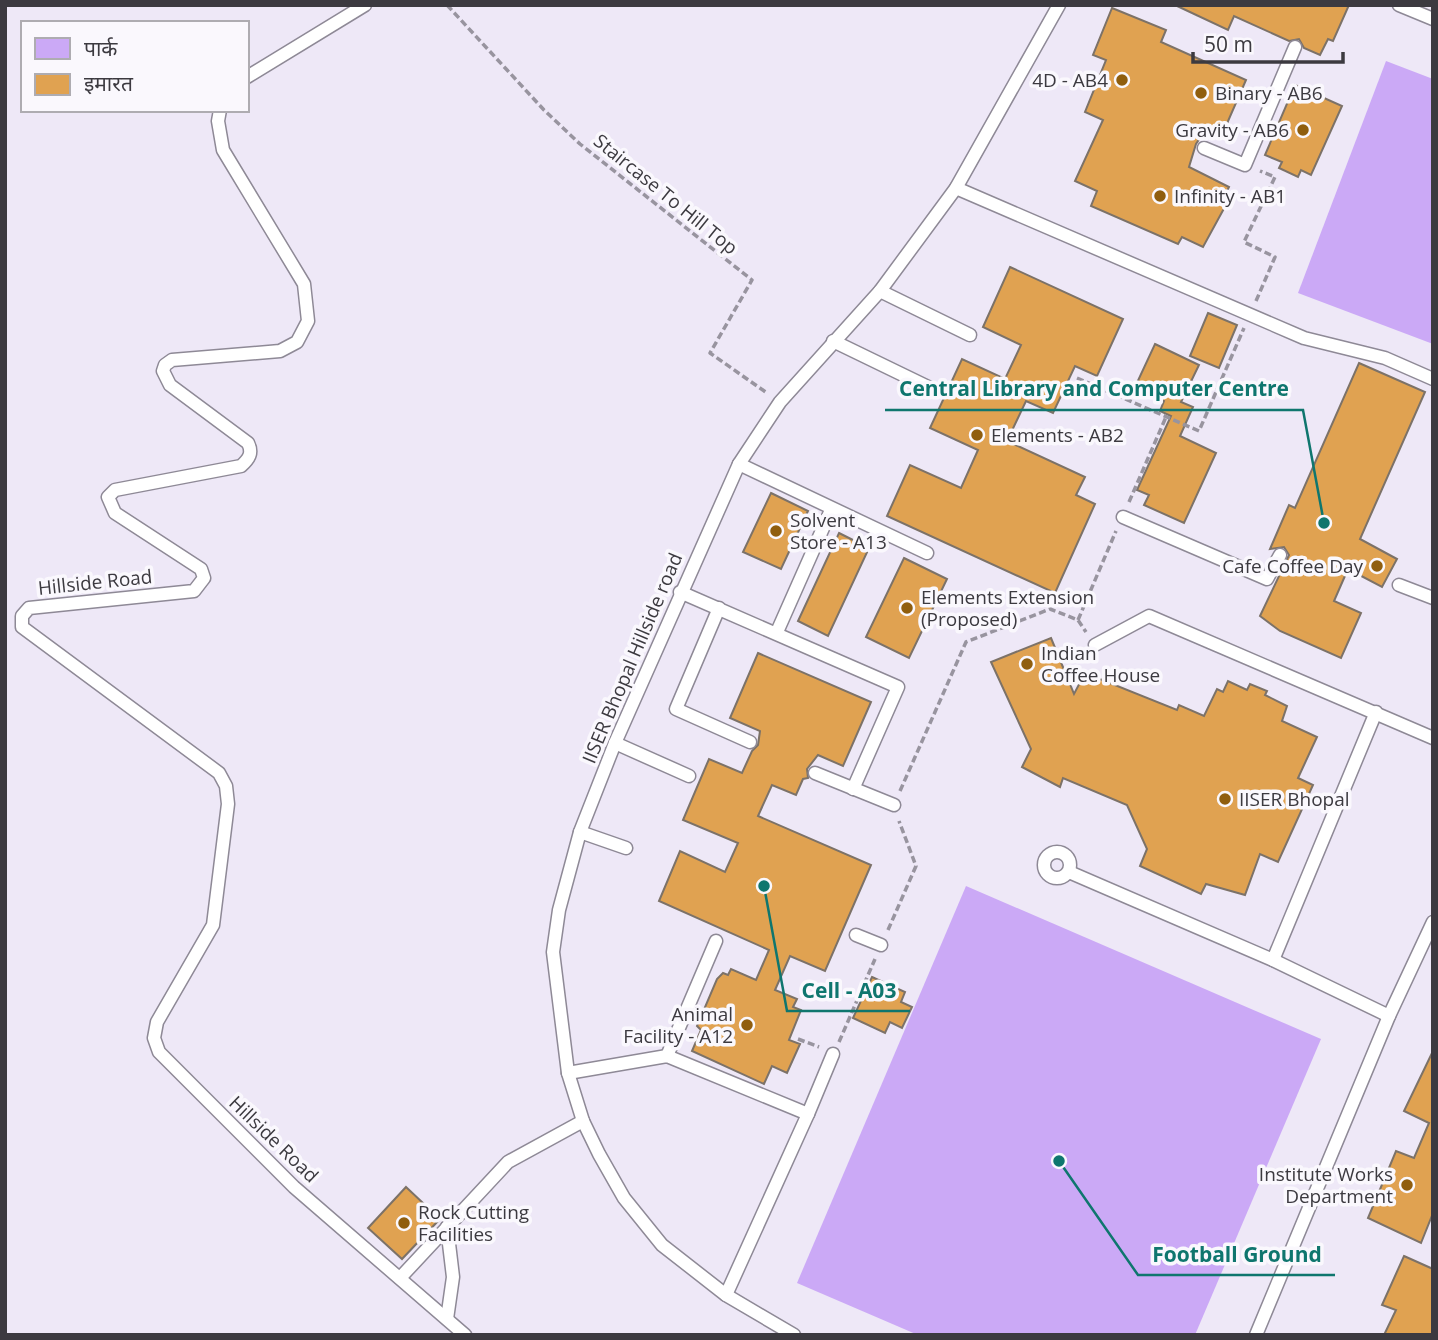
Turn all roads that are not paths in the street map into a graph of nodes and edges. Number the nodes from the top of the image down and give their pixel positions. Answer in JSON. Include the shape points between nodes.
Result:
{"nodes":[{"id":1,"x":365,"y":5,"type":"edge"},
{"id":2,"x":1059,"y":5,"type":"edge"},
{"id":3,"x":1399,"y":5,"type":"edge"},
{"id":4,"x":1433,"y":19,"type":"edge"},
{"id":5,"x":1295,"y":47,"type":"dead end"},
{"id":6,"x":248,"y":76,"type":"edge"},
{"id":7,"x":220,"y":112,"type":"edge"},
{"id":8,"x":1204,"y":148,"type":"dead end"},
{"id":9,"x":956,"y":188,"type":"junction"},
{"id":10,"x":880,"y":291,"type":"junction"},
{"id":11,"x":970,"y":335,"type":"dead end"},
{"id":12,"x":833,"y":341,"type":"junction"},
{"id":13,"x":1433,"y":379,"type":"edge"},
{"id":14,"x":930,"y":388,"type":"dead end"},
{"id":15,"x":739,"y":464,"type":"junction"},
{"id":16,"x":831,"y":510,"type":"junction"},
{"id":17,"x":1123,"y":516,"type":"dead end"},
{"id":18,"x":927,"y":553,"type":"dead end"},
{"id":19,"x":1280,"y":555,"type":"dead end"},
{"id":20,"x":1399,"y":585,"type":"dead end"},
{"id":21,"x":680,"y":592,"type":"junction"},
{"id":22,"x":1433,"y":598,"type":"edge"},
{"id":23,"x":719,"y":608,"type":"junction"},
{"id":24,"x":777,"y":632,"type":"junction"},
{"id":25,"x":1095,"y":645,"type":"dead end"},
{"id":26,"x":1376,"y":712,"type":"junction"},
{"id":27,"x":1433,"y":737,"type":"edge"},
{"id":28,"x":615,"y":743,"type":"junction"},
{"id":29,"x":750,"y":743,"type":"dead end"},
{"id":30,"x":815,"y":773,"type":"dead end"},
{"id":31,"x":689,"y":776,"type":"dead end"},
{"id":32,"x":853,"y":789,"type":"junction"},
{"id":33,"x":894,"y":805,"type":"road end"},
{"id":34,"x":580,"y":832,"type":"junction"},
{"id":35,"x":626,"y":848,"type":"dead end"},
{"id":36,"x":1069,"y":872,"type":"dead end"},
{"id":37,"x":1433,"y":922,"type":"edge"},
{"id":38,"x":856,"y":935,"type":"dead end"},
{"id":39,"x":716,"y":941,"type":"dead end"},
{"id":40,"x":881,"y":945,"type":"road end"},
{"id":41,"x":1273,"y":960,"type":"junction"},
{"id":42,"x":1389,"y":1016,"type":"junction"},
{"id":43,"x":834,"y":1054,"type":"road end"},
{"id":44,"x":667,"y":1056,"type":"junction"},
{"id":45,"x":568,"y":1073,"type":"junction"},
{"id":46,"x":808,"y":1114,"type":"junction"},
{"id":47,"x":583,"y":1121,"type":"junction"},
{"id":48,"x":447,"y":1227,"type":"junction"},
{"id":49,"x":400,"y":1278,"type":"junction"},
{"id":50,"x":726,"y":1295,"type":"junction"},
{"id":51,"x":447,"y":1319,"type":"junction"},
{"id":52,"x":465,"y":1335,"type":"edge"},
{"id":53,"x":794,"y":1335,"type":"edge"},
{"id":54,"x":1256,"y":1335,"type":"edge"}],
"edges":[{"from":1,"to":6,"type":"lane"},
{"from":2,"to":9,"type":"lane","name":"IISER Bhopal Hillside road"},
{"from":3,"to":4,"type":"lane"},
{"from":5,"to":8,"type":"lane","via":[[1275,110],[1245,165]]},
{"from":7,"to":49,"type":"lane","name":"Hillside Road","via":[[223,150],[304,284],[308,321],[297,342],[280,351],[172,360],[165,365],[170,386],[248,443],[249,459],[242,466],[115,490],[108,497],[115,513],[201,569],[204,578],[199,587],[29,608],[21,622],[24,631],[224,780],[228,804],[215,918],[157,1022],[156,1045],[294,1187]]},
{"from":9,"to":10,"type":"lane","name":"IISER Bhopal Hillside road"},
{"from":9,"to":13,"type":"lane","via":[[1304,338],[1385,358]]},
{"from":10,"to":11,"type":"lane"},
{"from":10,"to":12,"type":"lane","name":"IISER Bhopal Hillside road"},
{"from":12,"to":14,"type":"lane"},
{"from":12,"to":15,"type":"lane","name":"IISER Bhopal Hillside road","via":[[780,402]]},
{"from":15,"to":16,"type":"lane"},
{"from":15,"to":21,"type":"lane","name":"IISER Bhopal Hillside road"},
{"from":16,"to":18,"type":"lane"},
{"from":16,"to":24,"type":"lane"},
{"from":17,"to":19,"type":"lane","via":[[1267,579]]},
{"from":20,"to":22,"type":"lane"},
{"from":21,"to":23,"type":"lane"},
{"from":21,"to":28,"type":"lane","name":"IISER Bhopal Hillside road"},
{"from":23,"to":24,"type":"lane"},
{"from":23,"to":29,"type":"lane","via":[[676,709]]},
{"from":24,"to":32,"type":"lane","via":[[898,687]]},
{"from":25,"to":26,"type":"lane","via":[[1149,616]]},
{"from":26,"to":27,"type":"lane"},
{"from":26,"to":41,"type":"lane"},
{"from":28,"to":31,"type":"lane"},
{"from":28,"to":34,"type":"lane","name":"IISER Bhopal Hillside road"},
{"from":30,"to":32,"type":"lane"},
{"from":32,"to":33,"type":"lane"},
{"from":34,"to":35,"type":"lane"},
{"from":34,"to":45,"type":"lane","name":"IISER Bhopal Hillside road","via":[[554,952]]},
{"from":36,"to":41,"type":"lane"},
{"from":37,"to":42,"type":"lane"},
{"from":38,"to":40,"type":"lane"},
{"from":39,"to":44,"type":"lane"},
{"from":41,"to":42,"type":"lane"},
{"from":42,"to":54,"type":"lane"},
{"from":43,"to":46,"type":"lane"},
{"from":44,"to":45,"type":"lane"},
{"from":44,"to":46,"type":"lane"},
{"from":45,"to":47,"type":"lane","name":"IISER Bhopal Hillside road"},
{"from":46,"to":50,"type":"lane"},
{"from":47,"to":48,"type":"lane","via":[[508,1162]]},
{"from":47,"to":50,"type":"lane","name":"IISER Bhopal Hillside road","via":[[624,1198],[662,1245]]},
{"from":48,"to":49,"type":"lane"},
{"from":48,"to":51,"type":"lane","via":[[453,1278]]},
{"from":49,"to":51,"type":"lane","name":"Hillside Road"},
{"from":50,"to":53,"type":"lane","name":"IISER Bhopal Hillside road"},
{"from":51,"to":52,"type":"lane","name":"Hillside Road"}]}
